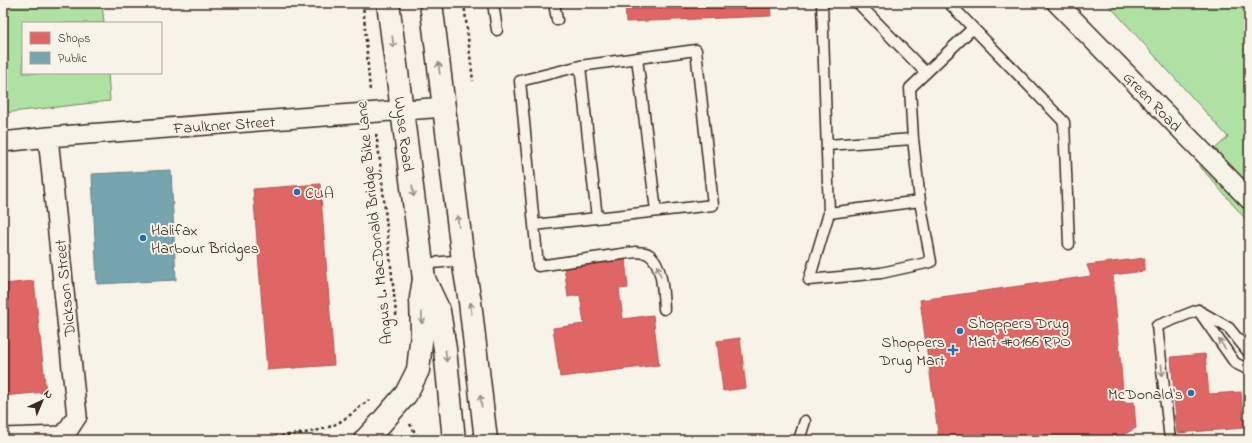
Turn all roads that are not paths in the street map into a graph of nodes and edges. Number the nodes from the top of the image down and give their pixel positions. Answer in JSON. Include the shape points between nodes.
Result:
{"nodes":[{"id":1,"x":388,"y":3,"type":"edge"},
{"id":2,"x":431,"y":3,"type":"edge"},
{"id":3,"x":493,"y":3,"type":"edge"},
{"id":4,"x":554,"y":3,"type":"edge"},
{"id":5,"x":822,"y":3,"type":"edge"},
{"id":6,"x":858,"y":3,"type":"edge"},
{"id":7,"x":948,"y":3,"type":"edge"},
{"id":8,"x":1057,"y":3,"type":"edge"},
{"id":9,"x":557,"y":20,"type":"dead end"},
{"id":10,"x":972,"y":29,"type":"junction"},
{"id":11,"x":497,"y":30,"type":"dead end"},
{"id":12,"x":637,"y":58,"type":"junction"},
{"id":13,"x":580,"y":66,"type":"junction"},
{"id":14,"x":926,"y":73,"type":"junction"},
{"id":15,"x":445,"y":107,"type":"junction"},
{"id":16,"x":402,"y":111,"type":"junction"},
{"id":17,"x":48,"y":137,"type":"junction"},
{"id":18,"x":913,"y":139,"type":"junction"},
{"id":19,"x":3,"y":142,"type":"edge"},
{"id":20,"x":827,"y":145,"type":"junction"},
{"id":21,"x":1249,"y":199,"type":"edge"},
{"id":22,"x":920,"y":201,"type":"junction"},
{"id":23,"x":656,"y":211,"type":"junction"},
{"id":24,"x":829,"y":213,"type":"junction"},
{"id":25,"x":597,"y":218,"type":"junction"},
{"id":26,"x":534,"y":225,"type":"junction"},
{"id":27,"x":1069,"y":244,"type":"dead end"},
{"id":28,"x":463,"y":260,"type":"junction"},
{"id":29,"x":423,"y":272,"type":"junction"},
{"id":30,"x":664,"y":309,"type":"dead end"},
{"id":31,"x":1198,"y":310,"type":"junction"},
{"id":32,"x":1249,"y":353,"type":"edge"},
{"id":33,"x":1249,"y":370,"type":"edge"},
{"id":34,"x":804,"y":420,"type":"dead end"},
{"id":35,"x":3,"y":438,"type":"edge"},
{"id":36,"x":364,"y":440,"type":"edge"},
{"id":37,"x":454,"y":440,"type":"edge"},
{"id":38,"x":486,"y":440,"type":"edge"},
{"id":39,"x":799,"y":440,"type":"edge"},
{"id":40,"x":1170,"y":440,"type":"edge"}],
"edges":[{"from":1,"to":16,"type":"main road","name":"Wyse Road","one_way":true},
{"from":15,"to":2,"type":"main road","one_way":true},
{"from":3,"to":11,"type":"lane"},
{"from":4,"to":9,"type":"lane"},
{"from":5,"to":20,"type":"lane"},
{"from":6,"to":14,"type":"lane"},
{"from":7,"to":10,"type":"lane"},
{"from":8,"to":21,"type":"street","name":"Green Road"},
{"from":10,"to":14,"type":"lane"},
{"from":10,"to":27,"type":"lane","via":[[1064,122]]},
{"from":12,"to":13,"type":"lane"},
{"from":12,"to":23,"type":"lane"},
{"from":12,"to":23,"type":"lane","via":[[696,50],[713,205]]},
{"from":13,"to":25,"type":"lane"},
{"from":13,"to":26,"type":"lane","via":[[520,81]]},
{"from":14,"to":18,"type":"lane","via":[[910,88]]},
{"from":15,"to":16,"type":"street","name":"Faulkner Street"},
{"from":28,"to":15,"type":"main road","one_way":true},
{"from":16,"to":17,"type":"street","name":"Faulkner Street"},
{"from":16,"to":29,"type":"main road","name":"Wyse Road","one_way":true},
{"from":17,"to":19,"type":"street","name":"Faulkner Street"},
{"from":17,"to":35,"type":"street","name":"Dickson Street","via":[[77,416],[64,436]]},
{"from":18,"to":20,"type":"lane"},
{"from":18,"to":22,"type":"lane"},
{"from":20,"to":24,"type":"lane"},
{"from":22,"to":24,"type":"lane"},
{"from":22,"to":24,"type":"lane","via":[[931,262],[881,273],[809,280]]},
{"from":23,"to":25,"type":"lane"},
{"from":25,"to":26,"type":"lane"},
{"from":30,"to":26,"type":"lane","one_way":true,"via":[[660,275],[656,262],[648,254],[636,252],[538,266]]},
{"from":28,"to":29,"type":"lane"},
{"from":38,"to":28,"type":"main road","one_way":true},
{"from":29,"to":36,"type":"main road","one_way":true,"via":[[422,333],[418,370],[406,394]]},
{"from":29,"to":37,"type":"main road","name":"Wyse Road","one_way":true,"via":[[439,311]]},
{"from":31,"to":32,"type":"lane","via":[[1229,328]]},
{"from":33,"to":31,"type":"lane","one_way":true,"via":[[1235,363]]},
{"from":31,"to":40,"type":"lane","one_way":true,"via":[[1157,326]]},
{"from":34,"to":39,"type":"lane"}]}
